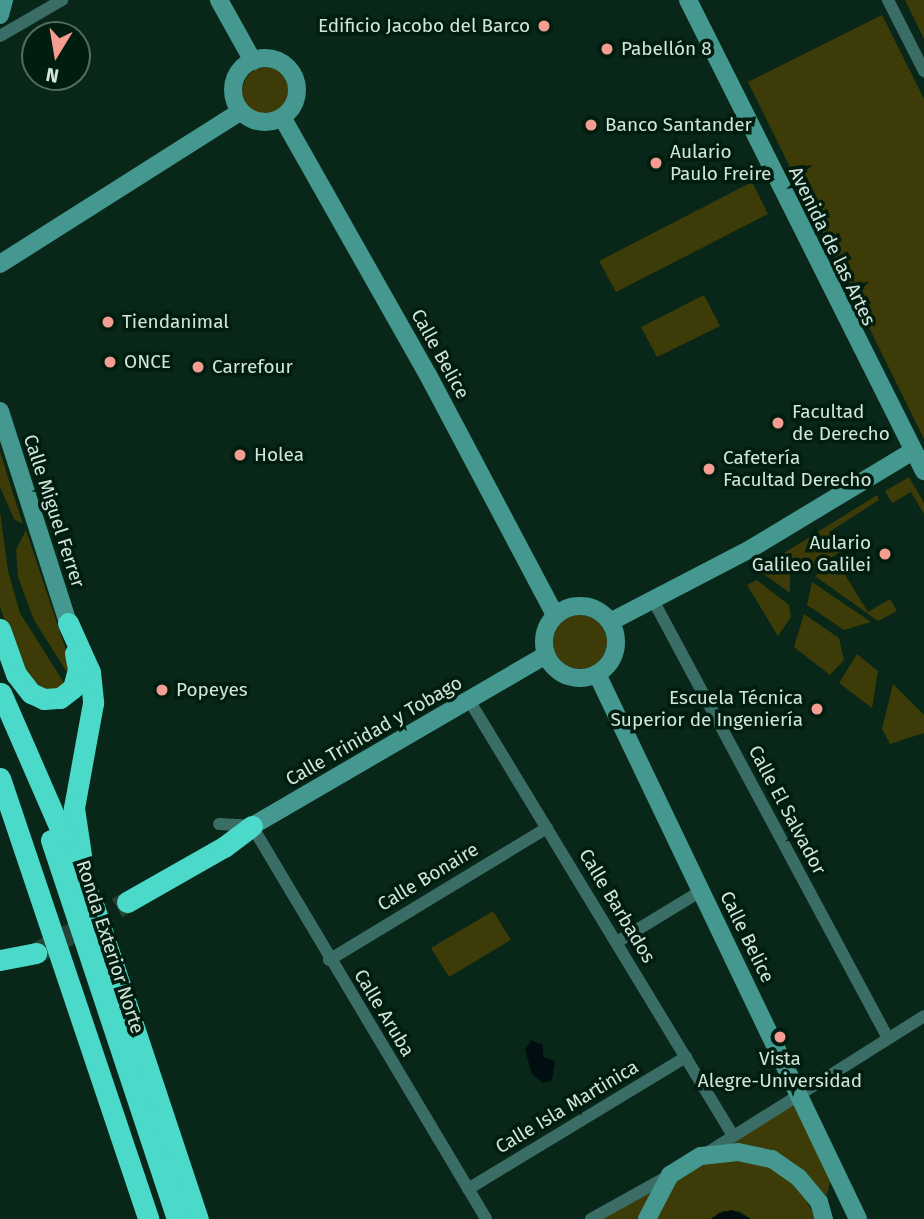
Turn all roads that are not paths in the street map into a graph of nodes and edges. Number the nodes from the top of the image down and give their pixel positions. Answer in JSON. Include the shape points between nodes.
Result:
{"nodes":[{"id":1,"x":4,"y":0,"type":"edge"},
{"id":2,"x":62,"y":0,"type":"edge"},
{"id":3,"x":219,"y":0,"type":"edge"},
{"id":4,"x":688,"y":0,"type":"edge"},
{"id":5,"x":888,"y":0,"type":"edge"},
{"id":6,"x":0,"y":16,"type":"edge"},
{"id":7,"x":0,"y":36,"type":"edge"},
{"id":8,"x":253,"y":61,"type":"junction"},
{"id":9,"x":924,"y":71,"type":"edge"},
{"id":10,"x":242,"y":111,"type":"junction"},
{"id":11,"x":282,"y":117,"type":"junction"},
{"id":12,"x":0,"y":264,"type":"edge"},
{"id":13,"x":0,"y":411,"type":"edge"},
{"id":14,"x":911,"y":452,"type":"junction"},
{"id":15,"x":924,"y":471,"type":"edge"},
{"id":16,"x":653,"y":600,"type":"junction"},
{"id":17,"x":555,"y":615,"type":"junction"},
{"id":18,"x":610,"y":622,"type":"junction"},
{"id":19,"x":68,"y":623,"type":"junction"},
{"id":20,"x":0,"y":629,"type":"edge"},
{"id":21,"x":546,"y":655,"type":"junction"},
{"id":22,"x":597,"y":674,"type":"junction"},
{"id":23,"x":1,"y":691,"type":"edge"},
{"id":24,"x":469,"y":700,"type":"junction"},
{"id":25,"x":0,"y":778,"type":"edge"},
{"id":26,"x":0,"y":815,"type":"edge"},
{"id":27,"x":219,"y":824,"type":"dead end"},
{"id":28,"x":252,"y":825,"type":"junction"},
{"id":29,"x":547,"y":828,"type":"junction"},
{"id":30,"x":701,"y":891,"type":"junction"},
{"id":31,"x":127,"y":902,"type":"tunnel mouth"},
{"id":32,"x":94,"y":907,"type":"junction"},
{"id":33,"x":617,"y":942,"type":"junction"},
{"id":34,"x":36,"y":953,"type":"tunnel mouth"},
{"id":35,"x":0,"y":960,"type":"edge"},
{"id":36,"x":329,"y":960,"type":"junction"},
{"id":37,"x":64,"y":971,"type":"junction"},
{"id":38,"x":924,"y":1016,"type":"edge"},
{"id":39,"x":888,"y":1038,"type":"junction"},
{"id":40,"x":685,"y":1057,"type":"junction"},
{"id":41,"x":798,"y":1093,"type":"junction"},
{"id":42,"x":116,"y":1120,"type":"junction"},
{"id":43,"x":732,"y":1134,"type":"junction"},
{"id":44,"x":701,"y":1156,"type":"junction"},
{"id":45,"x":670,"y":1175,"type":"junction"},
{"id":46,"x":842,"y":1186,"type":"junction"},
{"id":47,"x":468,"y":1189,"type":"junction"},
{"id":48,"x":824,"y":1217,"type":"edge"},
{"id":49,"x":136,"y":1219,"type":"edge"},
{"id":50,"x":148,"y":1219,"type":"edge"},
{"id":51,"x":177,"y":1219,"type":"edge"},
{"id":52,"x":198,"y":1219,"type":"edge"},
{"id":53,"x":486,"y":1219,"type":"edge"},
{"id":54,"x":591,"y":1219,"type":"edge"},
{"id":55,"x":648,"y":1219,"type":"edge"},
{"id":56,"x":858,"y":1219,"type":"edge"}],
"edges":[{"from":1,"to":6,"type":"street"},
{"from":2,"to":7,"type":"street"},
{"from":3,"to":8,"type":"street"},
{"from":4,"to":14,"type":"street","name":"Avenida de las Artes"},
{"from":5,"to":9,"type":"street"},
{"from":8,"to":10,"type":"street","via":[[234,82],[235,100]]},
{"from":8,"to":11,"type":"street","via":[[276,60],[294,75],[296,99]]},
{"from":10,"to":11,"type":"street","via":[[260,121]]},
{"from":10,"to":12,"type":"street"},
{"from":11,"to":17,"type":"street","name":"Calle Belice","via":[[428,375]]},
{"from":13,"to":19,"type":"street","name":"Calle Miguel Ferrer"},
{"from":14,"to":15,"type":"street","name":"Avenida de las Artes"},
{"from":14,"to":16,"type":"street","via":[[752,548]]},
{"from":16,"to":18,"type":"street"},
{"from":16,"to":39,"type":"street","name":"Calle El Salvador"},
{"from":17,"to":18,"type":"street","via":[[584,605]]},
{"from":17,"to":21,"type":"street","via":[[544,634]]},
{"from":18,"to":22,"type":"street","via":[[615,651]]},
{"from":19,"to":20,"type":"highway","via":[[78,669],[73,688],[60,698],[44,699],[31,693],[16,674]]},
{"from":19,"to":32,"type":"highway","via":[[90,672],[93,704],[74,808],[76,841],[95,895]]},
{"from":21,"to":22,"type":"street","via":[[558,671],[570,677]]},
{"from":21,"to":24,"type":"street","name":"Calle Trinidad y Tobago"},
{"from":22,"to":30,"type":"street","name":"Calle Belice"},
{"from":23,"to":32,"type":"highway"},
{"from":23,"to":51,"type":"highway","name":"Ronda Exterior Norte"},
{"from":24,"to":28,"type":"street","name":"Calle Trinidad y Tobago"},
{"from":24,"to":29,"type":"street","name":"Calle Barbados"},
{"from":25,"to":37,"type":"highway"},
{"from":26,"to":37,"type":"highway"},
{"from":27,"to":28,"type":"street"},
{"from":28,"to":31,"type":"highway","via":[[224,848]]},
{"from":28,"to":36,"type":"street","name":"Calle Aruba"},
{"from":29,"to":33,"type":"street","name":"Calle Barbados"},
{"from":29,"to":36,"type":"street","name":"Calle Bonaire"},
{"from":30,"to":33,"type":"street"},
{"from":30,"to":41,"type":"street","name":"Calle Belice"},
{"from":32,"to":52,"type":"highway"},
{"from":33,"to":40,"type":"street","name":"Calle Barbados"},
{"from":34,"to":35,"type":"highway"},
{"from":36,"to":47,"type":"street","name":"Calle Aruba"},
{"from":37,"to":42,"type":"highway"},
{"from":38,"to":39,"type":"street"},
{"from":39,"to":41,"type":"street"},
{"from":40,"to":43,"type":"street","name":"Calle Barbados"},
{"from":40,"to":47,"type":"street","name":"Calle Isla Martinica"},
{"from":41,"to":43,"type":"street"},
{"from":41,"to":46,"type":"street","name":"Calle Belice"},
{"from":42,"to":49,"type":"highway"},
{"from":42,"to":50,"type":"highway"},
{"from":43,"to":44,"type":"street"},
{"from":44,"to":45,"type":"street"},
{"from":44,"to":48,"type":"street","via":[[738,1152],[772,1159],[799,1178]]},
{"from":45,"to":54,"type":"street"},
{"from":45,"to":55,"type":"street"},
{"from":46,"to":48,"type":"street"},
{"from":46,"to":56,"type":"street","name":"Calle Belice"},
{"from":47,"to":53,"type":"street","name":"Calle Aruba"}]}
